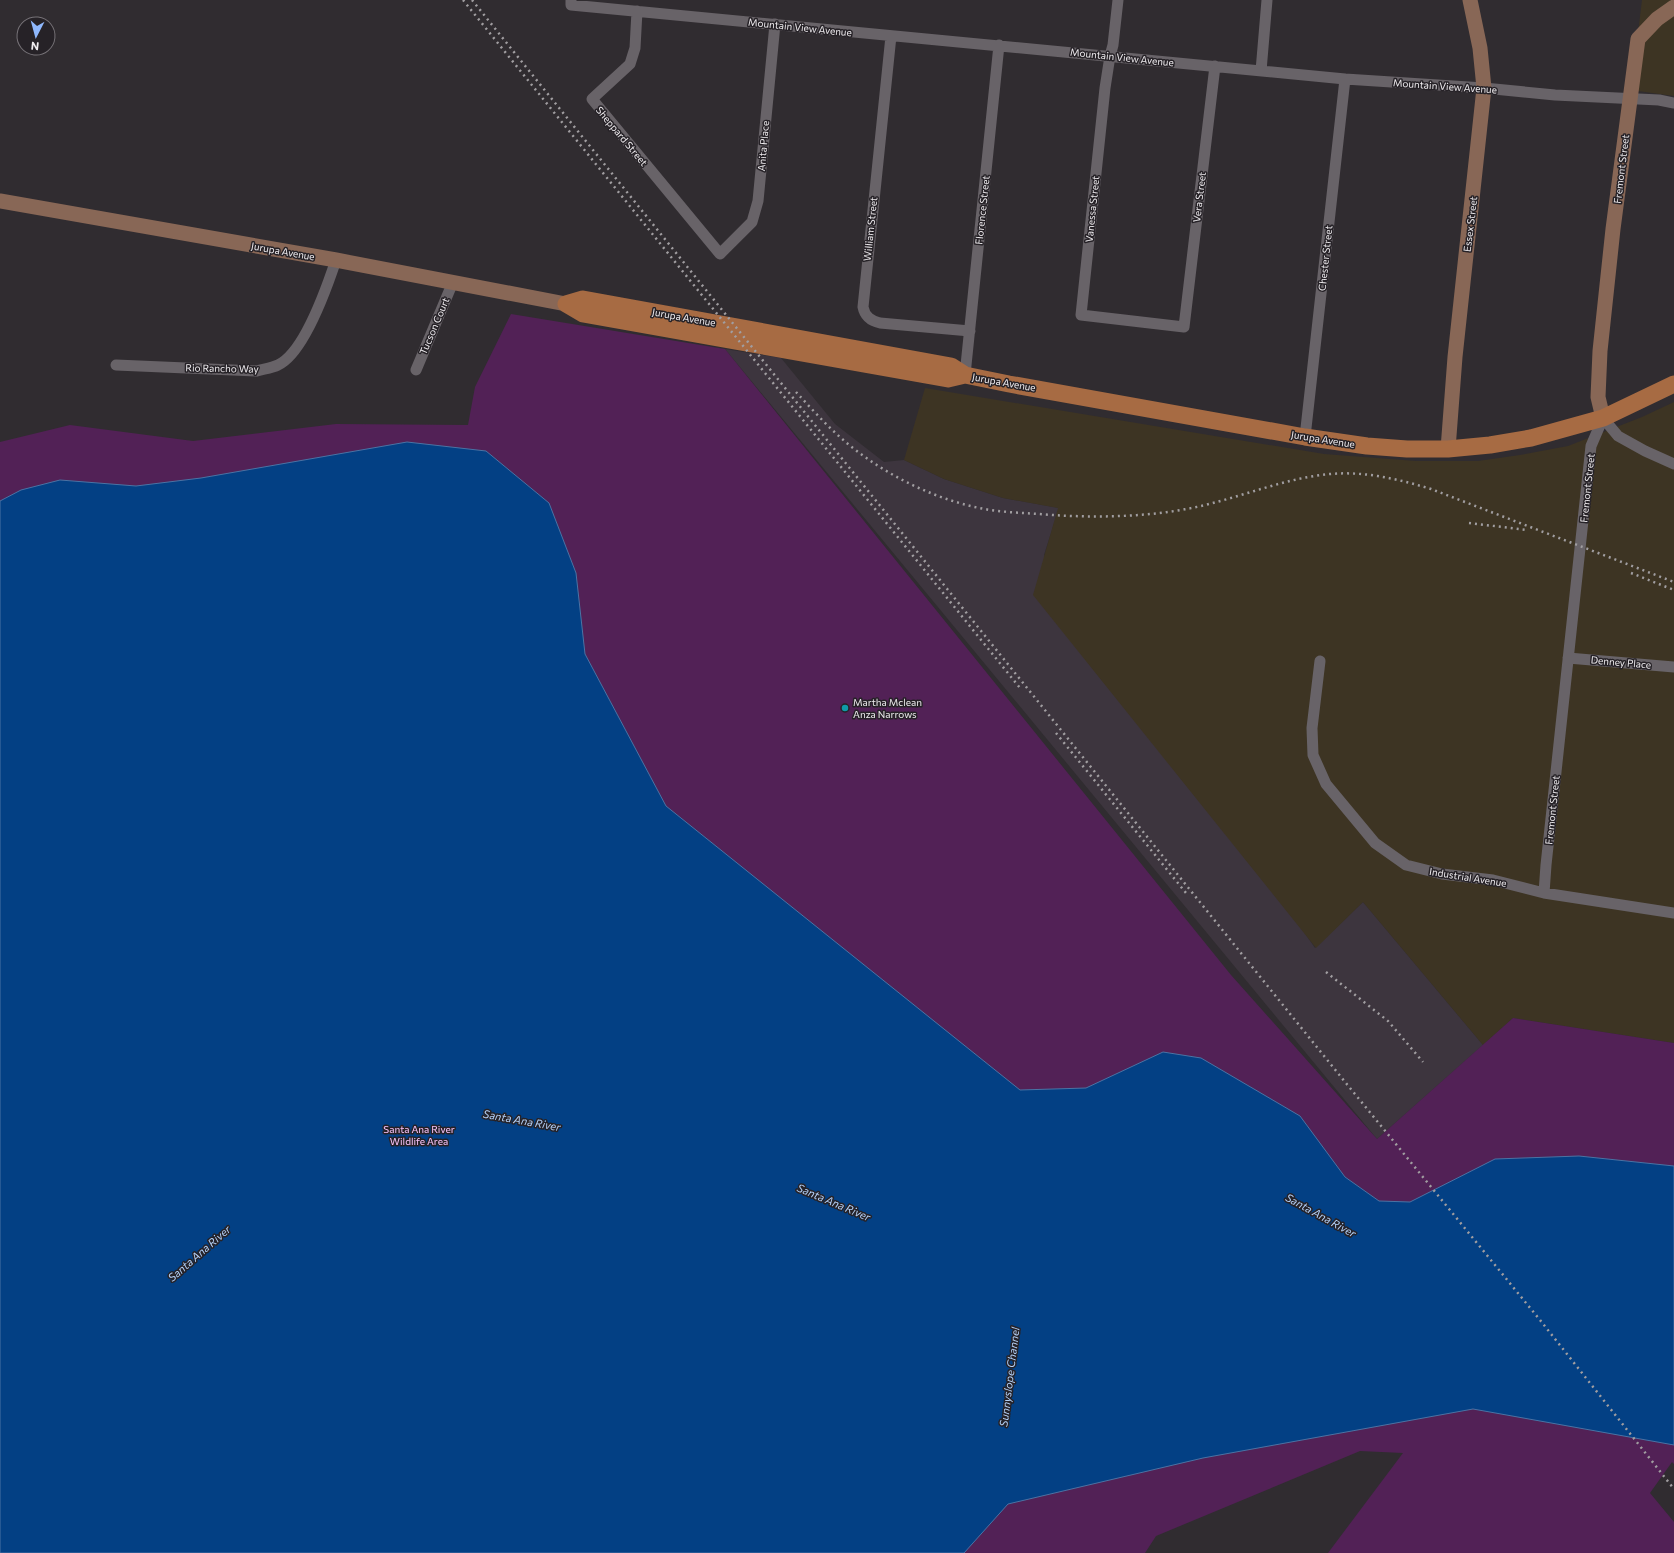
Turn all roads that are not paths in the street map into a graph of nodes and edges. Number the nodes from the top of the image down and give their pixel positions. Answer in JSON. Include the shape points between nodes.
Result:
{"nodes":[{"id":1,"x":1118,"y":0,"type":"edge"},
{"id":2,"x":1267,"y":0,"type":"edge"},
{"id":3,"x":1470,"y":0,"type":"edge"},
{"id":4,"x":571,"y":3,"type":"edge"},
{"id":5,"x":1674,"y":7,"type":"edge"},
{"id":6,"x":638,"y":11,"type":"junction"},
{"id":7,"x":775,"y":24,"type":"junction"},
{"id":8,"x":891,"y":36,"type":"junction"},
{"id":9,"x":999,"y":45,"type":"junction"},
{"id":10,"x":1110,"y":56,"type":"junction"},
{"id":11,"x":1215,"y":66,"type":"junction"},
{"id":12,"x":1260,"y":71,"type":"junction"},
{"id":13,"x":1345,"y":79,"type":"junction"},
{"id":14,"x":1484,"y":88,"type":"junction"},
{"id":15,"x":1630,"y":99,"type":"junction"},
{"id":16,"x":1674,"y":103,"type":"edge"},
{"id":17,"x":0,"y":201,"type":"edge"},
{"id":18,"x":720,"y":254,"type":"joint"},
{"id":19,"x":336,"y":260,"type":"junction"},
{"id":20,"x":453,"y":282,"type":"junction"},
{"id":21,"x":566,"y":304,"type":"joint"},
{"id":22,"x":1184,"y":327,"type":"joint"},
{"id":23,"x":970,"y":331,"type":"junction"},
{"id":24,"x":116,"y":364,"type":"dead end"},
{"id":25,"x":416,"y":370,"type":"dead end"},
{"id":26,"x":965,"y":375,"type":"junction"},
{"id":27,"x":1674,"y":384,"type":"edge"},
{"id":28,"x":1603,"y":418,"type":"junction"},
{"id":29,"x":1305,"y":437,"type":"junction"},
{"id":30,"x":1448,"y":449,"type":"junction"},
{"id":31,"x":1674,"y":464,"type":"edge"},
{"id":32,"x":1568,"y":658,"type":"junction"},
{"id":33,"x":1320,"y":661,"type":"dead end"},
{"id":34,"x":1674,"y":667,"type":"edge"},
{"id":35,"x":1544,"y":893,"type":"junction"},
{"id":36,"x":1674,"y":913,"type":"edge"}],
"edges":[{"from":1,"to":10,"type":"street","name":"Vanessa Street"},
{"from":2,"to":12,"type":"street"},
{"from":3,"to":14,"type":"street","name":"Essex Street","via":[[1480,48]]},
{"from":4,"to":6,"type":"street","name":"Mountain View Avenue"},
{"from":5,"to":15,"type":"street","name":"Fremont Street","via":[[1657,19],[1638,39]]},
{"from":6,"to":7,"type":"street","name":"Mountain View Avenue"},
{"from":6,"to":18,"type":"street","name":"Sheppard Street","via":[[635,48],[630,64],[592,100]]},
{"from":7,"to":8,"type":"street","name":"Mountain View Avenue"},
{"from":7,"to":18,"type":"street","name":"Anita Place","via":[[758,200],[752,222]]},
{"from":8,"to":9,"type":"street","name":"Mountain View Avenue"},
{"from":8,"to":23,"type":"street","name":"William Street","via":[[862,307],[872,321],[880,323]]},
{"from":9,"to":10,"type":"street","name":"Mountain View Avenue"},
{"from":9,"to":23,"type":"street","name":"Florence Street"},
{"from":10,"to":11,"type":"street","name":"Mountain View Avenue"},
{"from":10,"to":22,"type":"street","name":"Vanessa Street","via":[[1080,315]]},
{"from":11,"to":12,"type":"street","name":"Mountain View Avenue"},
{"from":11,"to":22,"type":"street","name":"Vera Street"},
{"from":12,"to":13,"type":"street","name":"Mountain View Avenue"},
{"from":13,"to":14,"type":"street","name":"Mountain View Avenue"},
{"from":13,"to":29,"type":"street","name":"Chester Street"},
{"from":14,"to":15,"type":"street","name":"Mountain View Avenue"},
{"from":14,"to":30,"type":"street","name":"Essex Street","via":[[1455,357]]},
{"from":15,"to":16,"type":"street","name":"Mountain View Avenue"},
{"from":15,"to":28,"type":"street","name":"Fremont Street","via":[[1600,351],[1598,397]]},
{"from":17,"to":19,"type":"street","name":"Jurupa Avenue"},
{"from":19,"to":20,"type":"street","name":"Jurupa Avenue"},
{"from":19,"to":24,"type":"street","name":"Rio Rancho Way","via":[[322,301],[298,346],[279,364],[257,371]]},
{"from":20,"to":21,"type":"street","name":"Jurupa Avenue"},
{"from":20,"to":25,"type":"street","name":"Tucson Court"},
{"from":21,"to":26,"type":"main road","name":"Jurupa Avenue","via":[[583,299],[951,366]]},
{"from":23,"to":26,"type":"street","name":"Florence Street"},
{"from":26,"to":29,"type":"main road","name":"Jurupa Avenue"},
{"from":27,"to":28,"type":"main road","name":"Jurupa Avenue"},
{"from":28,"to":30,"type":"main road","name":"Jurupa Avenue","via":[[1531,438]]},
{"from":28,"to":31,"type":"street","via":[[1618,436]]},
{"from":28,"to":32,"type":"street","name":"Fremont Street","via":[[1591,446]]},
{"from":29,"to":30,"type":"main road","name":"Jurupa Avenue","via":[[1367,446]]},
{"from":32,"to":34,"type":"street","name":"Denney Place"},
{"from":32,"to":35,"type":"street","name":"Fremont Street"},
{"from":33,"to":35,"type":"street","name":"Industrial Avenue","via":[[1312,728],[1313,755],[1326,784],[1375,843],[1406,865],[1442,874],[1493,880]]},
{"from":35,"to":36,"type":"street","name":"Industrial Avenue"}]}
